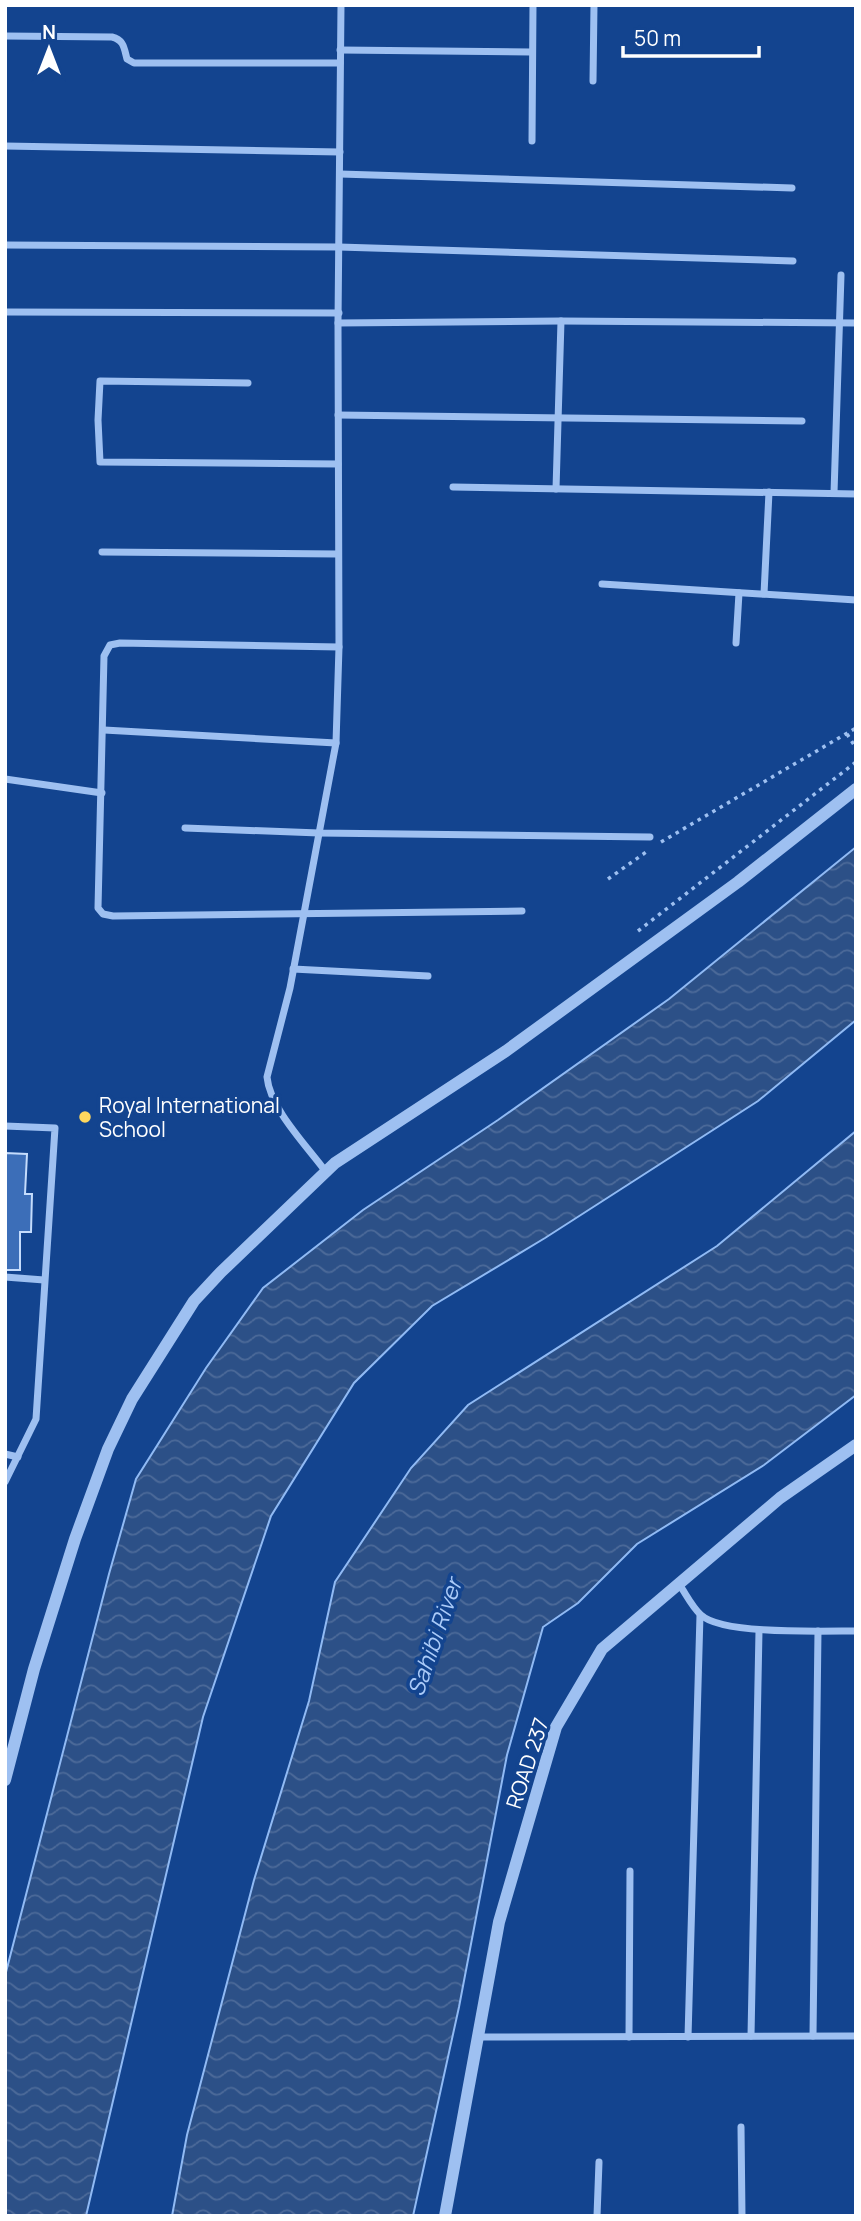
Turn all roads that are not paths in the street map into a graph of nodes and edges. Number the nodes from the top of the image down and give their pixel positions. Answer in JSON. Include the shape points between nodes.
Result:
{"nodes":[{"id":1,"x":341,"y":5,"type":"edge"},
{"id":2,"x":533,"y":5,"type":"edge"},
{"id":3,"x":594,"y":5,"type":"edge"},
{"id":4,"x":5,"y":36,"type":"edge"},
{"id":5,"x":340,"y":50,"type":"junction"},
{"id":6,"x":531,"y":52,"type":"junction"},
{"id":7,"x":340,"y":63,"type":"junction"},
{"id":8,"x":593,"y":81,"type":"dead end"},
{"id":9,"x":532,"y":141,"type":"dead end"},
{"id":10,"x":5,"y":146,"type":"edge"},
{"id":11,"x":340,"y":152,"type":"junction"},
{"id":12,"x":340,"y":174,"type":"junction"},
{"id":13,"x":792,"y":188,"type":"dead end"},
{"id":14,"x":5,"y":245,"type":"edge"},
{"id":15,"x":339,"y":247,"type":"junction"},
{"id":16,"x":793,"y":261,"type":"dead end"},
{"id":17,"x":841,"y":275,"type":"dead end"},
{"id":18,"x":5,"y":312,"type":"edge"},
{"id":19,"x":339,"y":313,"type":"junction"},
{"id":20,"x":561,"y":321,"type":"junction"},
{"id":21,"x":338,"y":323,"type":"junction"},
{"id":22,"x":856,"y":323,"type":"edge"},
{"id":23,"x":840,"y":324,"type":"junction"},
{"id":24,"x":248,"y":383,"type":"dead end"},
{"id":25,"x":338,"y":415,"type":"junction"},
{"id":26,"x":559,"y":418,"type":"junction"},
{"id":27,"x":802,"y":421,"type":"dead end"},
{"id":28,"x":338,"y":464,"type":"junction"},
{"id":29,"x":453,"y":487,"type":"dead end"},
{"id":30,"x":556,"y":489,"type":"junction"},
{"id":31,"x":769,"y":492,"type":"junction"},
{"id":32,"x":834,"y":493,"type":"junction"},
{"id":33,"x":856,"y":494,"type":"edge"},
{"id":34,"x":102,"y":552,"type":"dead end"},
{"id":35,"x":337,"y":554,"type":"junction"},
{"id":36,"x":602,"y":584,"type":"dead end"},
{"id":37,"x":739,"y":593,"type":"junction"},
{"id":38,"x":764,"y":594,"type":"junction"},
{"id":39,"x":856,"y":600,"type":"edge"},
{"id":40,"x":736,"y":643,"type":"dead end"},
{"id":41,"x":339,"y":647,"type":"junction"},
{"id":42,"x":104,"y":730,"type":"junction"},
{"id":43,"x":336,"y":743,"type":"junction"},
{"id":44,"x":5,"y":779,"type":"edge"},
{"id":45,"x":856,"y":789,"type":"edge"},
{"id":46,"x":102,"y":793,"type":"junction"},
{"id":47,"x":186,"y":828,"type":"dead end"},
{"id":48,"x":319,"y":833,"type":"junction"},
{"id":49,"x":650,"y":837,"type":"dead end"},
{"id":50,"x":522,"y":911,"type":"dead end"},
{"id":51,"x":304,"y":915,"type":"junction"},
{"id":52,"x":293,"y":969,"type":"junction"},
{"id":53,"x":428,"y":976,"type":"dead end"},
{"id":54,"x":5,"y":1126,"type":"edge"},
{"id":55,"x":326,"y":1172,"type":"junction"},
{"id":56,"x":5,"y":1277,"type":"edge"},
{"id":57,"x":44,"y":1280,"type":"junction"},
{"id":58,"x":856,"y":1445,"type":"edge"},
{"id":59,"x":5,"y":1454,"type":"edge"},
{"id":60,"x":18,"y":1457,"type":"junction"},
{"id":61,"x":5,"y":1482,"type":"edge"},
{"id":62,"x":679,"y":1584,"type":"junction"},
{"id":63,"x":700,"y":1615,"type":"junction"},
{"id":64,"x":759,"y":1631,"type":"junction"},
{"id":65,"x":818,"y":1631,"type":"junction"},
{"id":66,"x":856,"y":1631,"type":"edge"},
{"id":67,"x":5,"y":1780,"type":"edge"},
{"id":68,"x":630,"y":1871,"type":"dead end"},
{"id":69,"x":751,"y":2036,"type":"junction"},
{"id":70,"x":813,"y":2036,"type":"junction"},
{"id":71,"x":856,"y":2036,"type":"edge"},
{"id":72,"x":478,"y":2037,"type":"junction"},
{"id":73,"x":629,"y":2037,"type":"junction"},
{"id":74,"x":688,"y":2037,"type":"junction"},
{"id":75,"x":741,"y":2127,"type":"dead end"},
{"id":76,"x":599,"y":2162,"type":"dead end"},
{"id":77,"x":446,"y":2216,"type":"edge"},
{"id":78,"x":597,"y":2216,"type":"edge"},
{"id":79,"x":742,"y":2216,"type":"edge"}],
"edges":[{"from":1,"to":5,"type":"street"},
{"from":2,"to":6,"type":"street"},
{"from":3,"to":8,"type":"street"},
{"from":4,"to":7,"type":"street","via":[[112,37],[123,43],[127,59],[134,63]]},
{"from":5,"to":6,"type":"street"},
{"from":5,"to":7,"type":"street"},
{"from":6,"to":9,"type":"street"},
{"from":7,"to":11,"type":"street"},
{"from":10,"to":11,"type":"street"},
{"from":11,"to":12,"type":"street"},
{"from":12,"to":13,"type":"street"},
{"from":12,"to":15,"type":"street"},
{"from":14,"to":15,"type":"street"},
{"from":15,"to":16,"type":"street"},
{"from":15,"to":19,"type":"street"},
{"from":17,"to":23,"type":"street"},
{"from":18,"to":19,"type":"street"},
{"from":19,"to":21,"type":"street"},
{"from":20,"to":21,"type":"street"},
{"from":20,"to":23,"type":"street"},
{"from":20,"to":26,"type":"street"},
{"from":21,"to":25,"type":"street"},
{"from":22,"to":23,"type":"street"},
{"from":23,"to":32,"type":"street"},
{"from":24,"to":28,"type":"street","via":[[100,381],[100,462]]},
{"from":25,"to":26,"type":"street"},
{"from":25,"to":28,"type":"street"},
{"from":26,"to":27,"type":"street"},
{"from":26,"to":30,"type":"street"},
{"from":28,"to":35,"type":"street"},
{"from":29,"to":30,"type":"street"},
{"from":30,"to":31,"type":"street"},
{"from":31,"to":32,"type":"street"},
{"from":31,"to":38,"type":"street"},
{"from":32,"to":33,"type":"street"},
{"from":34,"to":35,"type":"street"},
{"from":35,"to":41,"type":"street"},
{"from":36,"to":37,"type":"street"},
{"from":37,"to":38,"type":"street"},
{"from":37,"to":40,"type":"street"},
{"from":38,"to":39,"type":"street"},
{"from":41,"to":42,"type":"street","via":[[110,645],[104,656]]},
{"from":41,"to":43,"type":"street"},
{"from":42,"to":43,"type":"street"},
{"from":42,"to":46,"type":"street"},
{"from":43,"to":48,"type":"street"},
{"from":44,"to":46,"type":"street"},
{"from":45,"to":55,"type":"street","via":[[738,882],[506,1051]]},
{"from":46,"to":51,"type":"street","via":[[97,899],[103,914]]},
{"from":47,"to":48,"type":"street"},
{"from":48,"to":49,"type":"street"},
{"from":48,"to":51,"type":"street"},
{"from":50,"to":51,"type":"street"},
{"from":51,"to":52,"type":"street"},
{"from":52,"to":53,"type":"street"},
{"from":52,"to":55,"type":"street","via":[[267,1077],[268,1090]]},
{"from":54,"to":57,"type":"street","via":[[55,1128]]},
{"from":55,"to":67,"type":"street","via":[[194,1301],[132,1399],[75,1539]]},
{"from":56,"to":57,"type":"street"},
{"from":57,"to":60,"type":"street","via":[[36,1419]]},
{"from":58,"to":62,"type":"street","name":"ROAD 237","via":[[780,1498]]},
{"from":59,"to":60,"type":"street"},
{"from":60,"to":61,"type":"street"},
{"from":62,"to":63,"type":"street"},
{"from":62,"to":72,"type":"street","name":"ROAD 237","via":[[602,1648],[556,1727],[499,1922]]},
{"from":63,"to":64,"type":"street"},
{"from":63,"to":74,"type":"street"},
{"from":64,"to":65,"type":"street"},
{"from":64,"to":69,"type":"street"},
{"from":65,"to":66,"type":"street"},
{"from":65,"to":70,"type":"street"},
{"from":68,"to":73,"type":"street"},
{"from":69,"to":70,"type":"street"},
{"from":69,"to":74,"type":"street"},
{"from":70,"to":71,"type":"street"},
{"from":72,"to":73,"type":"street"},
{"from":72,"to":77,"type":"street","name":"ROAD 237"},
{"from":73,"to":74,"type":"street"},
{"from":75,"to":79,"type":"street"},
{"from":76,"to":78,"type":"street"}]}
